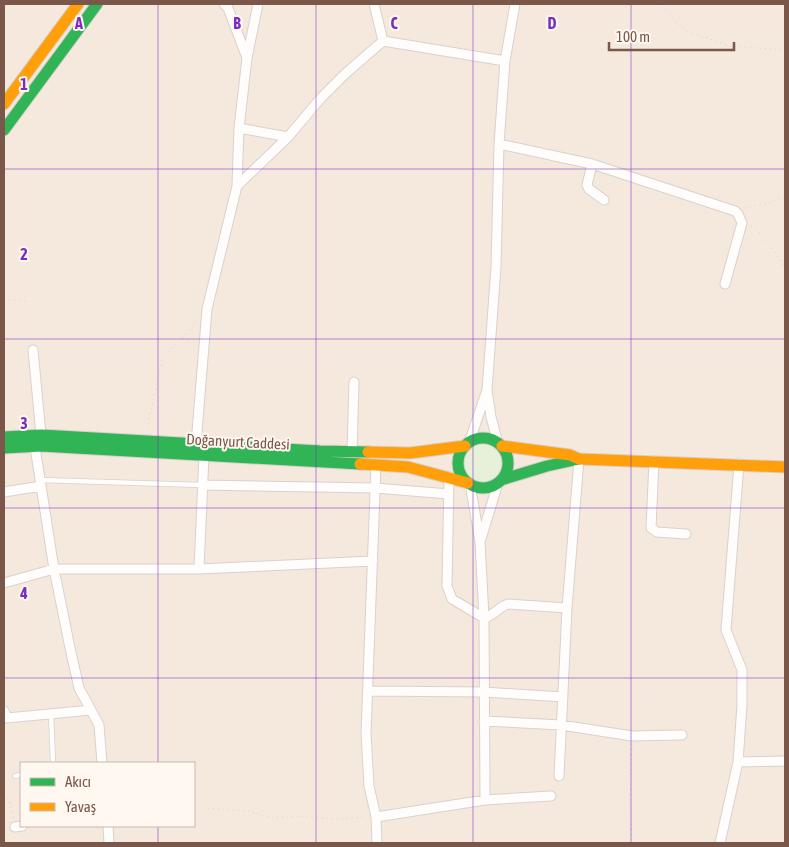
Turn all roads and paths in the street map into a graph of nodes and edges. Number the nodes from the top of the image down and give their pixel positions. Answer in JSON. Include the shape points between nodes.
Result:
{"nodes":[{"id":1,"x":78,"y":4,"type":"edge"},
{"id":2,"x":97,"y":4,"type":"edge"},
{"id":3,"x":224,"y":4,"type":"edge"},
{"id":4,"x":258,"y":4,"type":"edge"},
{"id":5,"x":374,"y":4,"type":"edge"},
{"id":6,"x":515,"y":4,"type":"edge"},
{"id":7,"x":658,"y":4,"type":"edge"},
{"id":8,"x":383,"y":41,"type":"junction"},
{"id":9,"x":784,"y":50,"type":"dead end"},
{"id":10,"x":247,"y":58,"type":"junction"},
{"id":11,"x":505,"y":61,"type":"junction"},
{"id":12,"x":4,"y":104,"type":"edge"},
{"id":13,"x":239,"y":128,"type":"junction"},
{"id":14,"x":4,"y":130,"type":"edge"},
{"id":15,"x":288,"y":136,"type":"junction"},
{"id":16,"x":499,"y":144,"type":"junction"},
{"id":17,"x":592,"y":164,"type":"junction"},
{"id":18,"x":236,"y":186,"type":"junction"},
{"id":19,"x":785,"y":197,"type":"edge"},
{"id":20,"x":604,"y":200,"type":"dead end"},
{"id":21,"x":738,"y":214,"type":"junction"},
{"id":22,"x":785,"y":268,"type":"edge"},
{"id":23,"x":725,"y":284,"type":"dead end"},
{"id":24,"x":4,"y":301,"type":"edge"},
{"id":25,"x":29,"y":302,"type":"dead end"},
{"id":26,"x":207,"y":309,"type":"junction"},
{"id":27,"x":182,"y":339,"type":"junction"},
{"id":28,"x":204,"y":348,"type":"junction"},
{"id":29,"x":34,"y":350,"type":"dead end"},
{"id":30,"x":354,"y":382,"type":"dead end"},
{"id":31,"x":487,"y":390,"type":"junction"},
{"id":32,"x":41,"y":435,"type":"junction"},
{"id":33,"x":4,"y":437,"type":"edge"},
{"id":34,"x":144,"y":441,"type":"junction"},
{"id":35,"x":196,"y":444,"type":"junction"},
{"id":36,"x":467,"y":445,"type":"junction"},
{"id":37,"x":500,"y":445,"type":"junction"},
{"id":38,"x":35,"y":446,"type":"junction"},
{"id":39,"x":4,"y":448,"type":"edge"},
{"id":40,"x":352,"y":451,"type":"junction"},
{"id":41,"x":204,"y":455,"type":"junction"},
{"id":42,"x":579,"y":459,"type":"junction"},
{"id":43,"x":654,"y":461,"type":"junction"},
{"id":44,"x":739,"y":464,"type":"junction"},
{"id":45,"x":376,"y":465,"type":"junction"},
{"id":46,"x":785,"y":467,"type":"edge"},
{"id":47,"x":449,"y":477,"type":"junction"},
{"id":48,"x":499,"y":482,"type":"junction"},
{"id":49,"x":41,"y":483,"type":"junction"},
{"id":50,"x":469,"y":484,"type":"junction"},
{"id":51,"x":202,"y":485,"type":"junction"},
{"id":52,"x":375,"y":488,"type":"junction"},
{"id":53,"x":4,"y":492,"type":"edge"},
{"id":54,"x":449,"y":494,"type":"junction"},
{"id":55,"x":686,"y":534,"type":"dead end"},
{"id":56,"x":480,"y":542,"type":"junction"},
{"id":57,"x":373,"y":562,"type":"junction"},
{"id":58,"x":54,"y":569,"type":"junction"},
{"id":59,"x":199,"y":569,"type":"junction"},
{"id":60,"x":4,"y":583,"type":"edge"},
{"id":61,"x":566,"y":608,"type":"junction"},
{"id":62,"x":484,"y":618,"type":"junction"},
{"id":63,"x":368,"y":691,"type":"junction"},
{"id":64,"x":484,"y":692,"type":"junction"},
{"id":65,"x":563,"y":696,"type":"junction"},
{"id":66,"x":91,"y":710,"type":"junction"},
{"id":67,"x":51,"y":714,"type":"junction"},
{"id":68,"x":5,"y":716,"type":"edge"},
{"id":69,"x":484,"y":721,"type":"junction"},
{"id":70,"x":561,"y":725,"type":"junction"},
{"id":71,"x":682,"y":735,"type":"dead end"},
{"id":72,"x":632,"y":736,"type":"junction"},
{"id":73,"x":785,"y":761,"type":"edge"},
{"id":74,"x":53,"y":762,"type":"edge"},
{"id":75,"x":102,"y":762,"type":"edge"},
{"id":76,"x":738,"y":762,"type":"junction"},
{"id":77,"x":20,"y":775,"type":"edge"},
{"id":78,"x":14,"y":776,"type":"dead end"},
{"id":79,"x":559,"y":776,"type":"dead end"},
{"id":80,"x":4,"y":794,"type":"edge"},
{"id":81,"x":551,"y":796,"type":"dead end"},
{"id":82,"x":485,"y":800,"type":"junction"},
{"id":83,"x":203,"y":808,"type":"dead end"},
{"id":84,"x":376,"y":817,"type":"junction"},
{"id":85,"x":19,"y":826,"type":"edge"},
{"id":86,"x":108,"y":827,"type":"edge"},
{"id":87,"x":109,"y":843,"type":"edge"},
{"id":88,"x":377,"y":843,"type":"edge"},
{"id":89,"x":632,"y":843,"type":"edge"},
{"id":90,"x":720,"y":843,"type":"edge"}],
"edges":[{"from":1,"to":12,"type":"street"},
{"from":2,"to":14,"type":"street"},
{"from":3,"to":10,"type":"street"},
{"from":4,"to":10,"type":"street"},
{"from":5,"to":8,"type":"street"},
{"from":6,"to":11,"type":"street"},
{"from":7,"to":9,"type":"path","via":[[686,31],[730,46]]},
{"from":8,"to":11,"type":"street"},
{"from":8,"to":15,"type":"street","via":[[321,98]]},
{"from":10,"to":13,"type":"street"},
{"from":11,"to":16,"type":"street"},
{"from":13,"to":15,"type":"street"},
{"from":13,"to":18,"type":"street"},
{"from":15,"to":18,"type":"street"},
{"from":16,"to":17,"type":"street"},
{"from":16,"to":31,"type":"street","via":[[496,267]]},
{"from":17,"to":20,"type":"street","via":[[587,185]]},
{"from":17,"to":21,"type":"street"},
{"from":18,"to":26,"type":"street"},
{"from":19,"to":21,"type":"path"},
{"from":21,"to":22,"type":"path","via":[[759,232]]},
{"from":21,"to":23,"type":"street","via":[[742,223]]},
{"from":24,"to":25,"type":"path"},
{"from":26,"to":27,"type":"path"},
{"from":26,"to":28,"type":"street"},
{"from":27,"to":28,"type":"path","via":[[197,342]]},
{"from":27,"to":34,"type":"path","via":[[162,361]]},
{"from":28,"to":35,"type":"street"},
{"from":29,"to":32,"type":"street"},
{"from":30,"to":40,"type":"street"},
{"from":31,"to":36,"type":"street"},
{"from":31,"to":37,"type":"street"},
{"from":32,"to":33,"type":"street","name":"Doğanyurt Caddesi"},
{"from":32,"to":34,"type":"street","name":"Doğanyurt Caddesi"},
{"from":34,"to":35,"type":"street","name":"Doğanyurt Caddesi"},
{"from":35,"to":40,"type":"street","name":"Doğanyurt Caddesi"},
{"from":36,"to":37,"type":"street","via":[[483,438]]},
{"from":36,"to":40,"type":"street","name":"Doğanyurt Caddesi","via":[[410,453]]},
{"from":36,"to":50,"type":"street","via":[[458,466]]},
{"from":37,"to":42,"type":"street"},
{"from":37,"to":48,"type":"street","via":[[507,456],[508,466]]},
{"from":38,"to":39,"type":"street","name":"Doğanyurt Caddesi"},
{"from":38,"to":41,"type":"street","name":"Doğanyurt Caddesi"},
{"from":38,"to":49,"type":"street"},
{"from":41,"to":45,"type":"street","name":"Doğanyurt Caddesi"},
{"from":41,"to":51,"type":"street"},
{"from":42,"to":43,"type":"street"},
{"from":42,"to":48,"type":"street"},
{"from":42,"to":61,"type":"street"},
{"from":43,"to":44,"type":"street"},
{"from":43,"to":55,"type":"street","via":[[651,528],[657,532]]},
{"from":44,"to":46,"type":"street"},
{"from":44,"to":76,"type":"street","via":[[726,630],[742,670]]},
{"from":45,"to":47,"type":"street","name":"Doğanyurt Caddesi"},
{"from":45,"to":52,"type":"street"},
{"from":47,"to":50,"type":"street","name":"Doğanyurt Caddesi"},
{"from":47,"to":54,"type":"street"},
{"from":48,"to":50,"type":"street","via":[[483,488]]},
{"from":48,"to":56,"type":"street"},
{"from":49,"to":51,"type":"lane"},
{"from":49,"to":53,"type":"street"},
{"from":49,"to":58,"type":"street"},
{"from":50,"to":56,"type":"street"},
{"from":51,"to":52,"type":"street"},
{"from":51,"to":59,"type":"street"},
{"from":52,"to":54,"type":"street"},
{"from":52,"to":57,"type":"street"},
{"from":54,"to":62,"type":"street","via":[[448,593],[452,599]]},
{"from":56,"to":62,"type":"street"},
{"from":57,"to":59,"type":"street"},
{"from":57,"to":63,"type":"street"},
{"from":58,"to":59,"type":"street"},
{"from":58,"to":60,"type":"street"},
{"from":58,"to":66,"type":"street","via":[[79,688]]},
{"from":61,"to":62,"type":"street","via":[[508,604]]},
{"from":61,"to":65,"type":"street"},
{"from":62,"to":64,"type":"street"},
{"from":63,"to":64,"type":"street"},
{"from":63,"to":84,"type":"street","via":[[369,786]]},
{"from":64,"to":65,"type":"street"},
{"from":64,"to":69,"type":"street"},
{"from":65,"to":70,"type":"street"},
{"from":66,"to":67,"type":"street"},
{"from":66,"to":75,"type":"street","via":[[99,725]]},
{"from":67,"to":68,"type":"street"},
{"from":67,"to":74,"type":"lane"},
{"from":69,"to":70,"type":"street"},
{"from":69,"to":82,"type":"street"},
{"from":70,"to":72,"type":"street"},
{"from":70,"to":79,"type":"street"},
{"from":71,"to":72,"type":"street"},
{"from":72,"to":89,"type":"path"},
{"from":73,"to":76,"type":"street"},
{"from":76,"to":90,"type":"street"},
{"from":77,"to":78,"type":"lane"},
{"from":80,"to":85,"type":"path"},
{"from":81,"to":82,"type":"street"},
{"from":82,"to":84,"type":"street"},
{"from":83,"to":84,"type":"path","via":[[248,811],[278,818]]},
{"from":84,"to":88,"type":"street"},
{"from":86,"to":87,"type":"street"}]}
